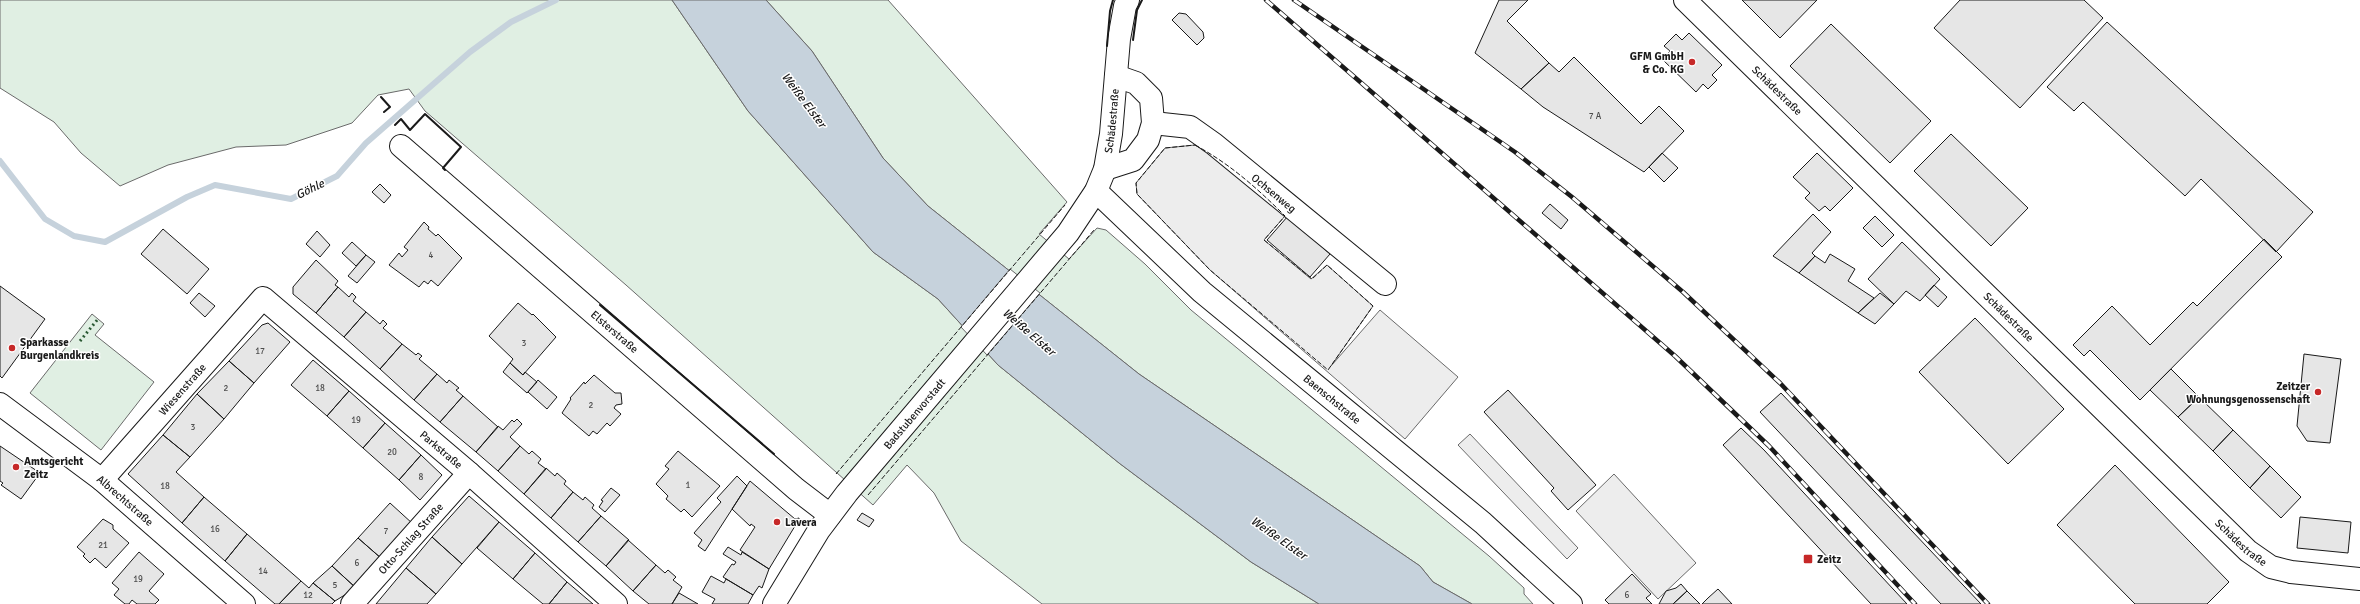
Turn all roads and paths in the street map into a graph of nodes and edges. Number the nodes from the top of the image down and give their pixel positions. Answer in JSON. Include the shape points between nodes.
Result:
{"nodes":[{"id":1,"x":1128,"y":0,"type":"edge"},
{"id":2,"x":1685,"y":0,"type":"edge"},
{"id":3,"x":1116,"y":76,"type":"junction"},
{"id":4,"x":1153,"y":123,"type":"junction"},
{"id":5,"x":401,"y":146,"type":"dead end"},
{"id":6,"x":1105,"y":169,"type":"junction"},
{"id":7,"x":1096,"y":192,"type":"junction"},
{"id":8,"x":1068,"y":233,"type":"joint"},
{"id":9,"x":1385,"y":284,"type":"dead end"},
{"id":10,"x":263,"y":298,"type":"joint"},
{"id":11,"x":0,"y":404,"type":"edge"},
{"id":12,"x":468,"y":473,"type":"junction"},
{"id":13,"x":102,"y":480,"type":"junction"},
{"id":14,"x":830,"y":515,"type":"junction"},
{"id":15,"x":2360,"y":578,"type":"edge"},
{"id":16,"x":244,"y":604,"type":"edge"},
{"id":17,"x":352,"y":604,"type":"edge"},
{"id":18,"x":616,"y":604,"type":"edge"},
{"id":19,"x":774,"y":604,"type":"edge"},
{"id":20,"x":1571,"y":604,"type":"edge"}],
"edges":[{"from":1,"to":3,"type":"street","name":"Schädestraße","via":[[1119,39]]},
{"from":2,"to":15,"type":"street","name":"Schädestraße","via":[[2248,551],[2271,567],[2291,572]]},
{"from":3,"to":4,"type":"street","via":[[1136,83],[1151,98]]},
{"from":3,"to":6,"type":"street","name":"Schädestraße"},
{"from":4,"to":6,"type":"street","via":[[1148,140],[1133,160]]},
{"from":4,"to":9,"type":"street","name":"Ochsenweg","via":[[1190,127]]},
{"from":5,"to":14,"type":"street","name":"Elsterstraße","via":[[796,489]]},
{"from":6,"to":7,"type":"street","name":"Schädestraße"},
{"from":7,"to":8,"type":"street","name":"Schädestraße"},
{"from":7,"to":20,"type":"street","name":"Baenschstraße","via":[[1202,292],[1483,523]]},
{"from":8,"to":14,"type":"street","name":"Badstubenvorstadt"},
{"from":10,"to":12,"type":"street","name":"Parkstraße"},
{"from":10,"to":13,"type":"street","name":"Wiesenstraße"},
{"from":11,"to":13,"type":"street","name":"Albrechtstraße"},
{"from":12,"to":17,"type":"street","name":"Otto-Schlag Straße"},
{"from":12,"to":18,"type":"street","name":"Parkstraße"},
{"from":13,"to":16,"type":"street","name":"Albrechtstraße"},
{"from":14,"to":19,"type":"street","name":"Badstubenvorstadt"}]}
